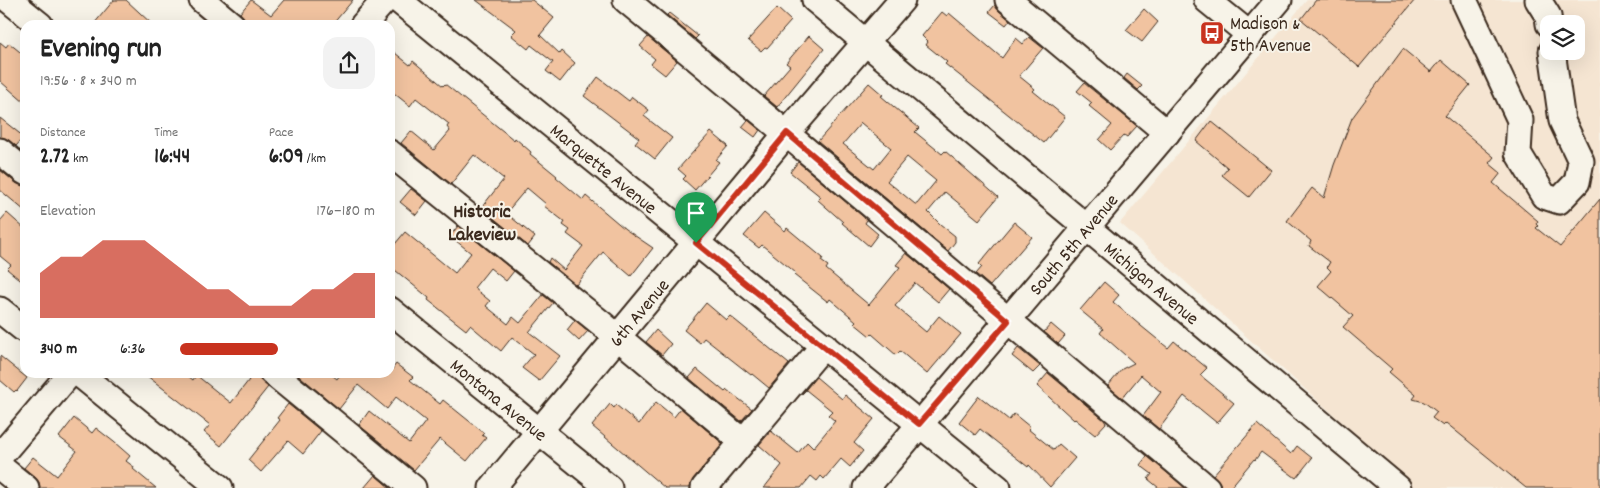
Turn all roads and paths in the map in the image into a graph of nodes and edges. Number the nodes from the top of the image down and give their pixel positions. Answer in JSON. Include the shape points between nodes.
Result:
{"nodes":[{"id":1,"x":9,"y":0,"type":"edge"},
{"id":2,"x":202,"y":0,"type":"edge"},
{"id":3,"x":385,"y":0,"type":"edge"},
{"id":4,"x":398,"y":0,"type":"edge"},
{"id":5,"x":626,"y":0,"type":"edge"},
{"id":6,"x":815,"y":0,"type":"edge"},
{"id":7,"x":902,"y":0,"type":"edge"},
{"id":8,"x":1008,"y":0,"type":"edge"},
{"id":9,"x":1208,"y":0,"type":"edge"},
{"id":10,"x":1279,"y":0,"type":"edge"},
{"id":11,"x":1464,"y":0,"type":"edge"},
{"id":12,"x":1538,"y":0,"type":"edge"},
{"id":13,"x":1547,"y":15,"type":"edge"},
{"id":14,"x":34,"y":20,"type":"edge"},
{"id":15,"x":226,"y":20,"type":"edge"},
{"id":16,"x":367,"y":20,"type":"edge"},
{"id":17,"x":1250,"y":35,"type":"junction"},
{"id":18,"x":865,"y":42,"type":"junction"},
{"id":19,"x":1553,"y":60,"type":"edge"},
{"id":20,"x":1166,"y":132,"type":"junction"},
{"id":21,"x":787,"y":133,"type":"junction"},
{"id":22,"x":0,"y":152,"type":"edge"},
{"id":23,"x":395,"y":157,"type":"edge"},
{"id":24,"x":20,"y":168,"type":"edge"},
{"id":25,"x":1088,"y":227,"type":"junction"},
{"id":26,"x":696,"y":243,"type":"junction"},
{"id":27,"x":0,"y":310,"type":"edge"},
{"id":28,"x":395,"y":314,"type":"edge"},
{"id":29,"x":1008,"y":321,"type":"junction"},
{"id":30,"x":20,"y":326,"type":"edge"},
{"id":31,"x":618,"y":338,"type":"junction"},
{"id":32,"x":824,"y":346,"type":"junction"},
{"id":33,"x":66,"y":378,"type":"edge"},
{"id":34,"x":84,"y":378,"type":"edge"},
{"id":35,"x":279,"y":378,"type":"edge"},
{"id":36,"x":919,"y":424,"type":"junction"},
{"id":37,"x":539,"y":432,"type":"junction"},
{"id":38,"x":742,"y":441,"type":"junction"},
{"id":39,"x":0,"y":456,"type":"edge"},
{"id":40,"x":0,"y":467,"type":"edge"},
{"id":41,"x":1389,"y":485,"type":"edge"},
{"id":42,"x":26,"y":488,"type":"edge"},
{"id":43,"x":220,"y":488,"type":"edge"},
{"id":44,"x":413,"y":488,"type":"edge"},
{"id":45,"x":492,"y":488,"type":"edge"},
{"id":46,"x":609,"y":488,"type":"edge"},
{"id":47,"x":704,"y":488,"type":"edge"},
{"id":48,"x":866,"y":488,"type":"edge"},
{"id":49,"x":998,"y":488,"type":"edge"},
{"id":50,"x":1207,"y":488,"type":"edge"}],
"edges":[{"from":1,"to":14,"type":"street"},
{"from":2,"to":15,"type":"street"},
{"from":3,"to":16,"type":"street"},
{"from":4,"to":26,"type":"street","name":"Marquette Avenue"},
{"from":5,"to":21,"type":"street"},
{"from":6,"to":18,"type":"street","name":"Michigan Avenue"},
{"from":7,"to":18,"type":"street","name":"6th Avenue"},
{"from":8,"to":20,"type":"street"},
{"from":9,"to":17,"type":"street"},
{"from":10,"to":17,"type":"street","name":"South 5th Avenue"},
{"from":11,"to":19,"type":"street","via":[[1520,120],[1518,153],[1544,196],[1558,201],[1577,182],[1581,161],[1562,121]]},
{"from":12,"to":13,"type":"street"},
{"from":17,"to":20,"type":"street","name":"South 5th Avenue"},
{"from":18,"to":21,"type":"street","name":"6th Avenue"},
{"from":18,"to":25,"type":"street","name":"Michigan Avenue"},
{"from":20,"to":25,"type":"street","name":"South 5th Avenue"},
{"from":21,"to":26,"type":"street","name":"6th Avenue"},
{"from":21,"to":29,"type":"street"},
{"from":22,"to":24,"type":"street"},
{"from":23,"to":31,"type":"street"},
{"from":25,"to":29,"type":"street","name":"South 5th Avenue"},
{"from":25,"to":41,"type":"street","name":"Michigan Avenue"},
{"from":26,"to":31,"type":"street","name":"6th Avenue"},
{"from":26,"to":32,"type":"street","name":"Marquette Avenue"},
{"from":27,"to":30,"type":"street"},
{"from":28,"to":37,"type":"street","name":"Montana Avenue"},
{"from":29,"to":36,"type":"street","name":"South 5th Avenue"},
{"from":29,"to":50,"type":"street"},
{"from":31,"to":37,"type":"street","name":"6th Avenue"},
{"from":31,"to":38,"type":"street"},
{"from":32,"to":36,"type":"street","name":"Marquette Avenue"},
{"from":32,"to":38,"type":"street"},
{"from":33,"to":39,"type":"street"},
{"from":34,"to":43,"type":"street"},
{"from":35,"to":44,"type":"street"},
{"from":36,"to":48,"type":"street","name":"South 5th Avenue"},
{"from":36,"to":49,"type":"street","name":"Marquette Avenue"},
{"from":37,"to":45,"type":"street","name":"6th Avenue"},
{"from":37,"to":46,"type":"street","name":"Montana Avenue"},
{"from":38,"to":47,"type":"street"},
{"from":40,"to":42,"type":"street"}]}
